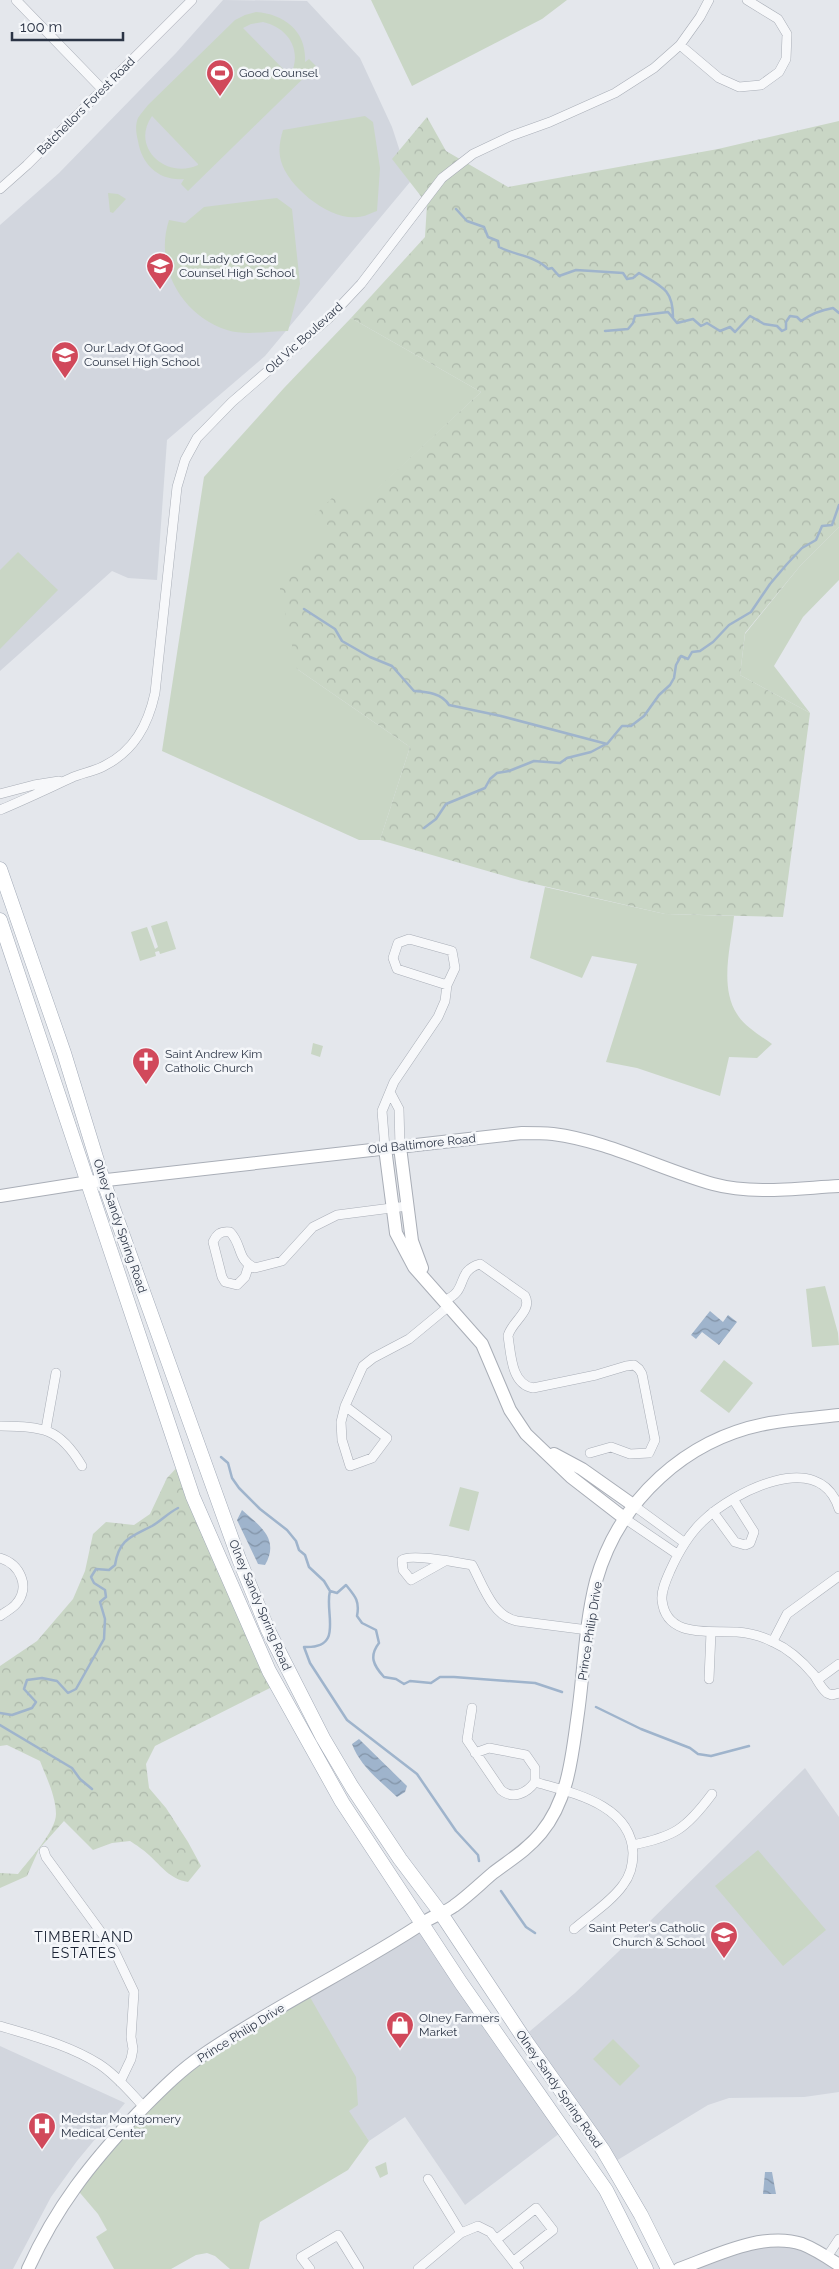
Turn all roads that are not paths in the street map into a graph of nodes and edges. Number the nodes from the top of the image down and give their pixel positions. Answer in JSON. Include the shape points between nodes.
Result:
{"nodes":[{"id":1,"x":16,"y":0,"type":"edge"},
{"id":2,"x":192,"y":0,"type":"edge"},
{"id":3,"x":709,"y":0,"type":"edge"},
{"id":4,"x":746,"y":0,"type":"edge"},
{"id":5,"x":680,"y":45,"type":"junction"},
{"id":6,"x":102,"y":89,"type":"junction"},
{"id":7,"x":0,"y":189,"type":"edge"},
{"id":8,"x":67,"y":780,"type":"junction"},
{"id":9,"x":0,"y":794,"type":"edge"},
{"id":10,"x":0,"y":810,"type":"edge"},
{"id":11,"x":0,"y":869,"type":"edge"},
{"id":12,"x":0,"y":920,"type":"edge"},
{"id":13,"x":447,"y":986,"type":"junction"},
{"id":14,"x":390,"y":1092,"type":"junction"},
{"id":15,"x":400,"y":1147,"type":"junction"},
{"id":16,"x":385,"y":1148,"type":"junction"},
{"id":17,"x":103,"y":1180,"type":"junction"},
{"id":18,"x":89,"y":1182,"type":"junction"},
{"id":19,"x":839,"y":1186,"type":"edge"},
{"id":20,"x":0,"y":1196,"type":"edge"},
{"id":21,"x":407,"y":1206,"type":"junction"},
{"id":22,"x":391,"y":1208,"type":"junction"},
{"id":23,"x":249,"y":1265,"type":"junction"},
{"id":24,"x":430,"y":1287,"type":"junction"},
{"id":25,"x":447,"y":1303,"type":"junction"},
{"id":26,"x":56,"y":1373,"type":"dead end"},
{"id":27,"x":516,"y":1378,"type":"junction"},
{"id":28,"x":500,"y":1386,"type":"junction"},
{"id":29,"x":345,"y":1406,"type":"junction"},
{"id":30,"x":839,"y":1415,"type":"edge"},
{"id":31,"x":0,"y":1426,"type":"edge"},
{"id":32,"x":46,"y":1429,"type":"junction"},
{"id":33,"x":536,"y":1444,"type":"junction"},
{"id":34,"x":590,"y":1453,"type":"dead end"},
{"id":35,"x":82,"y":1466,"type":"dead end"},
{"id":36,"x":733,"y":1499,"type":"junction"},
{"id":37,"x":633,"y":1506,"type":"junction"},
{"id":38,"x":839,"y":1509,"type":"edge"},
{"id":39,"x":713,"y":1512,"type":"junction"},
{"id":40,"x":624,"y":1518,"type":"junction"},
{"id":41,"x":685,"y":1543,"type":"junction"},
{"id":42,"x":678,"y":1554,"type":"junction"},
{"id":43,"x":0,"y":1558,"type":"edge"},
{"id":44,"x":445,"y":1561,"type":"dead end"},
{"id":45,"x":839,"y":1576,"type":"edge"},
{"id":46,"x":0,"y":1616,"type":"edge"},
{"id":47,"x":588,"y":1630,"type":"junction"},
{"id":48,"x":711,"y":1632,"type":"junction"},
{"id":49,"x":773,"y":1641,"type":"junction"},
{"id":50,"x":839,"y":1664,"type":"edge"},
{"id":51,"x":709,"y":1679,"type":"dead end"},
{"id":52,"x":818,"y":1680,"type":"junction"},
{"id":53,"x":839,"y":1693,"type":"edge"},
{"id":54,"x":472,"y":1708,"type":"dead end"},
{"id":55,"x":475,"y":1753,"type":"junction"},
{"id":56,"x":535,"y":1782,"type":"junction"},
{"id":57,"x":564,"y":1791,"type":"junction"},
{"id":58,"x":712,"y":1794,"type":"dead end"},
{"id":59,"x":632,"y":1845,"type":"junction"},
{"id":60,"x":44,"y":1851,"type":"dead end"},
{"id":61,"x":440,"y":1912,"type":"junction"},
{"id":62,"x":422,"y":1924,"type":"junction"},
{"id":63,"x":574,"y":1929,"type":"dead end"},
{"id":64,"x":0,"y":2026,"type":"edge"},
{"id":65,"x":120,"y":2082,"type":"junction"},
{"id":66,"x":144,"y":2107,"type":"junction"},
{"id":67,"x":428,"y":2179,"type":"dead end"},
{"id":68,"x":461,"y":2233,"type":"junction"},
{"id":69,"x":839,"y":2239,"type":"edge"},
{"id":70,"x":496,"y":2240,"type":"junction"},
{"id":71,"x":828,"y":2257,"type":"junction"},
{"id":72,"x":516,"y":2265,"type":"edge"},
{"id":73,"x":839,"y":2265,"type":"edge"},
{"id":74,"x":28,"y":2269,"type":"edge"},
{"id":75,"x":310,"y":2269,"type":"edge"},
{"id":76,"x":359,"y":2269,"type":"edge"},
{"id":77,"x":418,"y":2269,"type":"edge"},
{"id":78,"x":646,"y":2269,"type":"edge"},
{"id":79,"x":668,"y":2269,"type":"edge"},
{"id":80,"x":679,"y":2269,"type":"edge"}],
"edges":[{"from":1,"to":6,"type":"street"},
{"from":2,"to":6,"type":"street","name":"Batchellors Forest Road"},
{"from":3,"to":5,"type":"street","name":"Old Vic Boulevard"},
{"from":4,"to":5,"type":"street","via":[[778,19],[787,34],[786,59],[779,72],[761,85],[739,87],[718,78]]},
{"from":5,"to":8,"type":"street","name":"Old Vic Boulevard","via":[[654,68],[615,93],[473,154],[442,178],[361,284],[329,318],[232,402],[196,438],[177,487],[155,693],[149,718],[137,739],[117,758]]},
{"from":6,"to":7,"type":"street","name":"Batchellors Forest Road"},
{"from":8,"to":9,"type":"street","name":"Old Vic Boulevard"},
{"from":8,"to":10,"type":"street","name":"Old Vic Boulevard"},
{"from":11,"to":17,"type":"main road","name":"Olney Sandy Spring Road","via":[[64,1053]]},
{"from":12,"to":18,"type":"main road","name":"Olney Sandy Spring Road"},
{"from":13,"to":13,"type":"street","via":[[455,968],[452,951],[409,939],[398,943],[393,958],[396,969]]},
{"from":13,"to":14,"type":"street","via":[[438,1017]]},
{"from":14,"to":15,"type":"street","via":[[399,1109]]},
{"from":14,"to":16,"type":"street","via":[[382,1111]]},
{"from":15,"to":16,"type":"street","name":"Old Baltimore Road"},
{"from":15,"to":19,"type":"street","name":"Old Baltimore Road","via":[[522,1133],[551,1134],[578,1139],[715,1184],[788,1189]]},
{"from":15,"to":21,"type":"street"},
{"from":16,"to":17,"type":"street","name":"Old Baltimore Road"},
{"from":16,"to":22,"type":"street"},
{"from":17,"to":18,"type":"street","name":"Old Baltimore Road"},
{"from":17,"to":61,"type":"main road","name":"Olney Sandy Spring Road","via":[[239,1559],[268,1630],[352,1787]]},
{"from":18,"to":20,"type":"street","name":"Old Baltimore Road"},
{"from":18,"to":62,"type":"main road","name":"Olney Sandy Spring Road","via":[[193,1497],[252,1634],[288,1708],[342,1802]]},
{"from":21,"to":22,"type":"street"},
{"from":21,"to":24,"type":"street","via":[[412,1241]]},
{"from":22,"to":23,"type":"street","via":[[326,1219],[301,1238],[282,1261],[255,1268]]},
{"from":22,"to":24,"type":"street","via":[[400,1242]]},
{"from":23,"to":23,"type":"street","via":[[238,1285],[225,1282],[213,1242],[216,1235],[230,1232],[236,1237],[240,1255]]},
{"from":24,"to":25,"type":"street"},
{"from":25,"to":27,"type":"street","via":[[457,1294],[462,1277],[480,1264],[525,1296],[527,1307],[508,1336]]},
{"from":25,"to":28,"type":"street","via":[[482,1344]]},
{"from":25,"to":29,"type":"street","via":[[409,1339],[368,1362]]},
{"from":26,"to":32,"type":"street"},
{"from":27,"to":28,"type":"street"},
{"from":27,"to":34,"type":"street","via":[[533,1388],[626,1366],[639,1368],[655,1440],[653,1448],[642,1454],[630,1454],[611,1447]]},
{"from":28,"to":33,"type":"street","via":[[516,1421]]},
{"from":29,"to":29,"type":"street","via":[[341,1432],[350,1466],[372,1458],[387,1438]]},
{"from":30,"to":37,"type":"street","name":"Prince Philip Drive","via":[[768,1424],[725,1436],[670,1468]]},
{"from":31,"to":32,"type":"street"},
{"from":32,"to":35,"type":"street","via":[[61,1438]]},
{"from":33,"to":37,"type":"street","via":[[582,1469]]},
{"from":33,"to":40,"type":"street","via":[[571,1477]]},
{"from":36,"to":38,"type":"street","via":[[762,1484],[802,1477],[825,1486]]},
{"from":36,"to":39,"type":"street"},
{"from":36,"to":39,"type":"street","via":[[754,1532],[750,1543],[735,1542]]},
{"from":37,"to":40,"type":"street","name":"Prince Philip Drive"},
{"from":37,"to":41,"type":"street"},
{"from":39,"to":41,"type":"street"},
{"from":40,"to":42,"type":"street"},
{"from":40,"to":47,"type":"street","name":"Prince Philip Drive","via":[[596,1581]]},
{"from":41,"to":42,"type":"street"},
{"from":42,"to":48,"type":"street","via":[[662,1594],[664,1608],[681,1628]]},
{"from":43,"to":46,"type":"street","via":[[18,1569],[24,1584],[15,1606]]},
{"from":44,"to":47,"type":"street","via":[[472,1565],[498,1612],[505,1618]]},
{"from":45,"to":49,"type":"street","via":[[787,1614]]},
{"from":47,"to":57,"type":"street","name":"Prince Philip Drive"},
{"from":48,"to":49,"type":"street","via":[[737,1632]]},
{"from":48,"to":51,"type":"street"},
{"from":49,"to":52,"type":"street","via":[[799,1659]]},
{"from":50,"to":52,"type":"street"},
{"from":52,"to":53,"type":"street","via":[[827,1693]]},
{"from":54,"to":55,"type":"street","via":[[468,1740]]},
{"from":55,"to":56,"type":"street","via":[[490,1748],[526,1755],[535,1768]]},
{"from":55,"to":56,"type":"street","via":[[505,1793],[520,1794]]},
{"from":56,"to":57,"type":"street"},
{"from":57,"to":59,"type":"street","via":[[607,1808],[623,1824]]},
{"from":57,"to":61,"type":"street","name":"Prince Philip Drive","via":[[540,1834],[520,1854],[443,1903]]},
{"from":58,"to":59,"type":"street","via":[[700,1811],[676,1833]]},
{"from":59,"to":63,"type":"street","via":[[631,1867],[622,1887]]},
{"from":60,"to":65,"type":"street","via":[[114,1950],[134,1992],[133,2049]]},
{"from":61,"to":62,"type":"street","name":"Prince Philip Drive"},
{"from":61,"to":79,"type":"main road","name":"Olney Sandy Spring Road","via":[[603,2150]]},
{"from":62,"to":66,"type":"street","name":"Prince Philip Drive","via":[[201,2056]]},
{"from":62,"to":78,"type":"main road","name":"Olney Sandy Spring Road","via":[[606,2190]]},
{"from":64,"to":65,"type":"street","via":[[83,2055]]},
{"from":65,"to":66,"type":"street"},
{"from":66,"to":74,"type":"street","name":"Prince Philip Drive","via":[[95,2159],[40,2244]]},
{"from":67,"to":68,"type":"street"},
{"from":68,"to":70,"type":"street","via":[[478,2226]]},
{"from":68,"to":77,"type":"street"},
{"from":69,"to":71,"type":"street"},
{"from":70,"to":72,"type":"street"},
{"from":70,"to":72,"type":"street","via":[[536,2208],[553,2230]]},
{"from":71,"to":73,"type":"street"},
{"from":71,"to":80,"type":"street","via":[[800,2244],[778,2241],[753,2244]]},
{"from":75,"to":76,"type":"street","via":[[301,2257],[338,2235]]}]}
